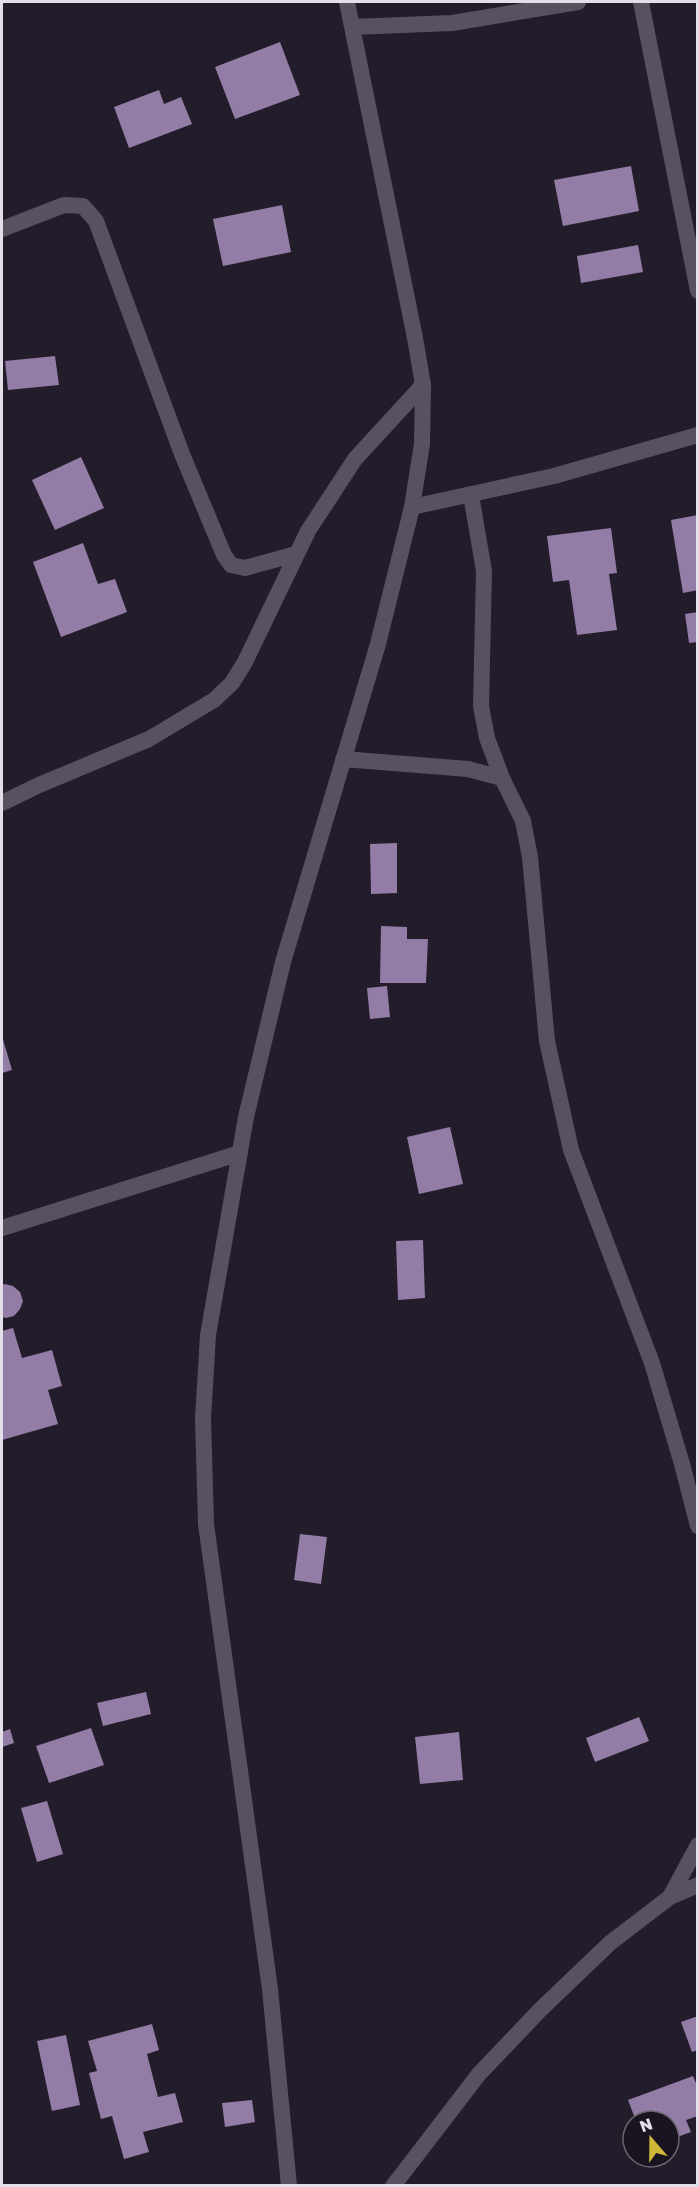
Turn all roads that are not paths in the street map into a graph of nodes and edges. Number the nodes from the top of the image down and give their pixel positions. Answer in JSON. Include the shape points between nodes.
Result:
{"nodes":[{"id":1,"x":347,"y":2,"type":"edge"},
{"id":2,"x":578,"y":2,"type":"edge"},
{"id":3,"x":641,"y":2,"type":"edge"},
{"id":4,"x":352,"y":27,"type":"junction"},
{"id":5,"x":2,"y":229,"type":"edge"},
{"id":6,"x":698,"y":291,"type":"edge"},
{"id":7,"x":423,"y":385,"type":"junction"},
{"id":8,"x":698,"y":435,"type":"edge"},
{"id":9,"x":471,"y":495,"type":"junction"},
{"id":10,"x":412,"y":507,"type":"junction"},
{"id":11,"x":296,"y":554,"type":"junction"},
{"id":12,"x":343,"y":759,"type":"junction"},
{"id":13,"x":502,"y":778,"type":"junction"},
{"id":14,"x":2,"y":803,"type":"edge"},
{"id":15,"x":240,"y":1153,"type":"junction"},
{"id":16,"x":2,"y":1228,"type":"edge"},
{"id":17,"x":698,"y":1526,"type":"edge"},
{"id":18,"x":698,"y":1845,"type":"edge"},
{"id":19,"x":698,"y":1885,"type":"edge"},
{"id":20,"x":670,"y":1897,"type":"junction"},
{"id":21,"x":289,"y":2186,"type":"edge"},
{"id":22,"x":393,"y":2186,"type":"edge"}],
"edges":[{"from":1,"to":4,"type":"street"},
{"from":2,"to":4,"type":"street","via":[[452,23]]},
{"from":3,"to":6,"type":"street"},
{"from":4,"to":7,"type":"street"},
{"from":5,"to":11,"type":"street","via":[[63,205],[83,206],[96,220],[182,454],[224,555],[231,565],[245,568]]},
{"from":7,"to":10,"type":"street","via":[[422,444]]},
{"from":7,"to":11,"type":"street","via":[[355,459]]},
{"from":8,"to":9,"type":"street"},
{"from":9,"to":10,"type":"street"},
{"from":9,"to":13,"type":"street","via":[[484,571],[481,706],[487,738]]},
{"from":10,"to":12,"type":"street","via":[[378,644]]},
{"from":11,"to":14,"type":"street","via":[[245,662],[214,700],[149,739]]},
{"from":12,"to":13,"type":"street","via":[[468,769]]},
{"from":12,"to":15,"type":"street","via":[[283,962]]},
{"from":13,"to":17,"type":"street","via":[[523,821],[530,857],[547,1041],[571,1149],[652,1363]]},
{"from":15,"to":16,"type":"street"},
{"from":15,"to":21,"type":"street","via":[[208,1335],[203,1419],[206,1524],[270,1989]]},
{"from":18,"to":20,"type":"street"},
{"from":19,"to":20,"type":"street"},
{"from":20,"to":22,"type":"street","via":[[610,1943],[533,2017],[479,2074]]}]}
